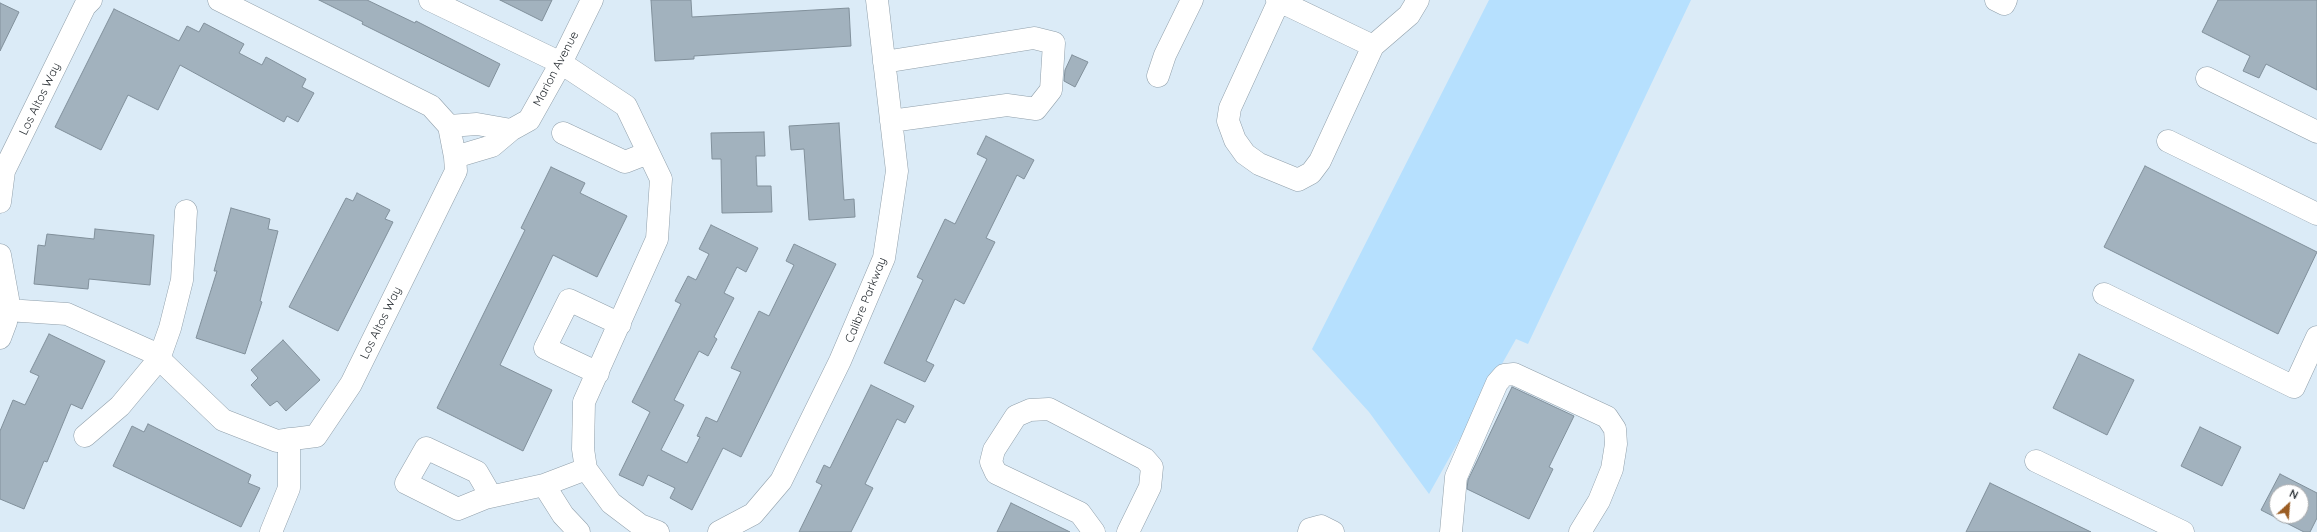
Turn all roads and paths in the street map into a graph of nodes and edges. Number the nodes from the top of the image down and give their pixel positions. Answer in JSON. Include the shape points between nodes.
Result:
{"nodes":[{"id":1,"x":91,"y":0,"type":"edge"},
{"id":2,"x":219,"y":0,"type":"edge"},
{"id":3,"x":430,"y":0,"type":"edge"},
{"id":4,"x":592,"y":0,"type":"edge"},
{"id":5,"x":877,"y":0,"type":"edge"},
{"id":6,"x":1192,"y":0,"type":"edge"},
{"id":7,"x":1418,"y":0,"type":"edge"},
{"id":8,"x":1996,"y":0,"type":"edge"},
{"id":9,"x":2006,"y":0,"type":"edge"},
{"id":10,"x":1278,"y":1,"type":"edge"},
{"id":11,"x":1373,"y":46,"type":"junction"},
{"id":12,"x":884,"y":62,"type":"junction"},
{"id":13,"x":561,"y":64,"type":"junction"},
{"id":14,"x":1158,"y":76,"type":"dead end"},
{"id":15,"x":2207,"y":78,"type":"dead end"},
{"id":16,"x":891,"y":121,"type":"junction"},
{"id":17,"x":449,"y":126,"type":"junction"},
{"id":18,"x":511,"y":130,"type":"junction"},
{"id":19,"x":2317,"y":132,"type":"edge"},
{"id":20,"x":563,"y":133,"type":"dead end"},
{"id":21,"x":2168,"y":140,"type":"dead end"},
{"id":22,"x":648,"y":153,"type":"junction"},
{"id":23,"x":455,"y":157,"type":"junction"},
{"id":24,"x":0,"y":202,"type":"edge"},
{"id":25,"x":186,"y":211,"type":"dead end"},
{"id":26,"x":2317,"y":214,"type":"edge"},
{"id":27,"x":0,"y":255,"type":"edge"},
{"id":28,"x":2104,"y":294,"type":"dead end"},
{"id":29,"x":7,"y":310,"type":"junction"},
{"id":30,"x":620,"y":324,"type":"junction"},
{"id":31,"x":2317,"y":337,"type":"edge"},
{"id":32,"x":0,"y":338,"type":"edge"},
{"id":33,"x":159,"y":359,"type":"junction"},
{"id":34,"x":598,"y":373,"type":"junction"},
{"id":35,"x":85,"y":436,"type":"dead end"},
{"id":36,"x":289,"y":439,"type":"junction"},
{"id":37,"x":2036,"y":461,"type":"dead end"},
{"id":38,"x":586,"y":469,"type":"junction"},
{"id":39,"x":544,"y":485,"type":"junction"},
{"id":40,"x":491,"y":496,"type":"dead end"},
{"id":41,"x":271,"y":532,"type":"edge"},
{"id":42,"x":579,"y":532,"type":"edge"},
{"id":43,"x":658,"y":532,"type":"edge"},
{"id":44,"x":719,"y":532,"type":"edge"},
{"id":45,"x":1094,"y":532,"type":"edge"},
{"id":46,"x":1128,"y":532,"type":"edge"},
{"id":47,"x":1309,"y":532,"type":"edge"},
{"id":48,"x":1333,"y":532,"type":"edge"},
{"id":49,"x":1451,"y":532,"type":"edge"},
{"id":50,"x":1580,"y":532,"type":"edge"},
{"id":51,"x":2183,"y":532,"type":"edge"}],
"edges":[{"from":1,"to":24,"type":"street","name":"Los Altos Way","via":[[85,6],[4,171]]},
{"from":2,"to":17,"type":"street","via":[[431,106]]},
{"from":3,"to":13,"type":"street"},
{"from":4,"to":13,"type":"street","name":"Marion Avenue"},
{"from":5,"to":12,"type":"street","name":"Calibre Parkway"},
{"from":6,"to":14,"type":"street"},
{"from":7,"to":11,"type":"street","via":[[1410,15]]},
{"from":8,"to":9,"type":"street","via":[[2004,4]]},
{"from":10,"to":11,"type":"street"},
{"from":10,"to":11,"type":"street","via":[[1230,108],[1228,121],[1235,140],[1246,154],[1278,174],[1298,180],[1310,173],[1320,161]]},
{"from":12,"to":16,"type":"street","name":"Calibre Parkway"},
{"from":12,"to":16,"type":"street","via":[[1034,38],[1054,42],[1051,90],[1036,109],[1007,105]]},
{"from":13,"to":18,"type":"street","name":"Marion Avenue","via":[[530,120]]},
{"from":13,"to":22,"type":"street","via":[[626,106]]},
{"from":15,"to":19,"type":"street"},
{"from":16,"to":44,"type":"street","name":"Calibre Parkway","via":[[897,171],[884,258],[840,361],[781,480],[753,514]]},
{"from":17,"to":18,"type":"street","via":[[477,124]]},
{"from":17,"to":23,"type":"street","name":"Los Altos Way"},
{"from":18,"to":23,"type":"street","name":"Marion Avenue","via":[[492,146]]},
{"from":20,"to":22,"type":"street","via":[[625,162]]},
{"from":21,"to":26,"type":"street"},
{"from":22,"to":30,"type":"street","via":[[661,179],[657,239]]},
{"from":23,"to":36,"type":"street","name":"Los Altos Way","via":[[456,171],[351,384],[316,436]]},
{"from":25,"to":33,"type":"street","via":[[182,280]]},
{"from":27,"to":29,"type":"street","via":[[8,299]]},
{"from":28,"to":31,"type":"street","via":[[2294,387]]},
{"from":29,"to":32,"type":"street"},
{"from":29,"to":33,"type":"street","name":"Los Altos Way","via":[[67,314],[152,352]]},
{"from":30,"to":34,"type":"street"},
{"from":30,"to":34,"type":"street","via":[[569,300],[545,348]]},
{"from":33,"to":35,"type":"street","via":[[120,406]]},
{"from":33,"to":36,"type":"street","name":"Los Altos Way","via":[[223,420],[277,441]]},
{"from":34,"to":38,"type":"street","via":[[584,402],[583,449]]},
{"from":36,"to":41,"type":"street","via":[[289,488]]},
{"from":37,"to":51,"type":"street"},
{"from":38,"to":39,"type":"street"},
{"from":38,"to":43,"type":"street","via":[[611,503],[640,525]]},
{"from":39,"to":40,"type":"street"},
{"from":39,"to":42,"type":"street","via":[[563,515]]},
{"from":45,"to":46,"type":"street","via":[[1080,513],[996,473],[991,462],[994,450],[1016,416],[1030,410],[1049,409],[1149,463],[1152,467],[1150,487]]},
{"from":47,"to":48,"type":"street","via":[[1310,529],[1321,526]]},
{"from":49,"to":50,"type":"street","via":[[1456,477],[1497,383],[1504,374],[1514,374],[1607,417],[1615,429],[1616,444],[1612,469],[1599,501]]}]}
